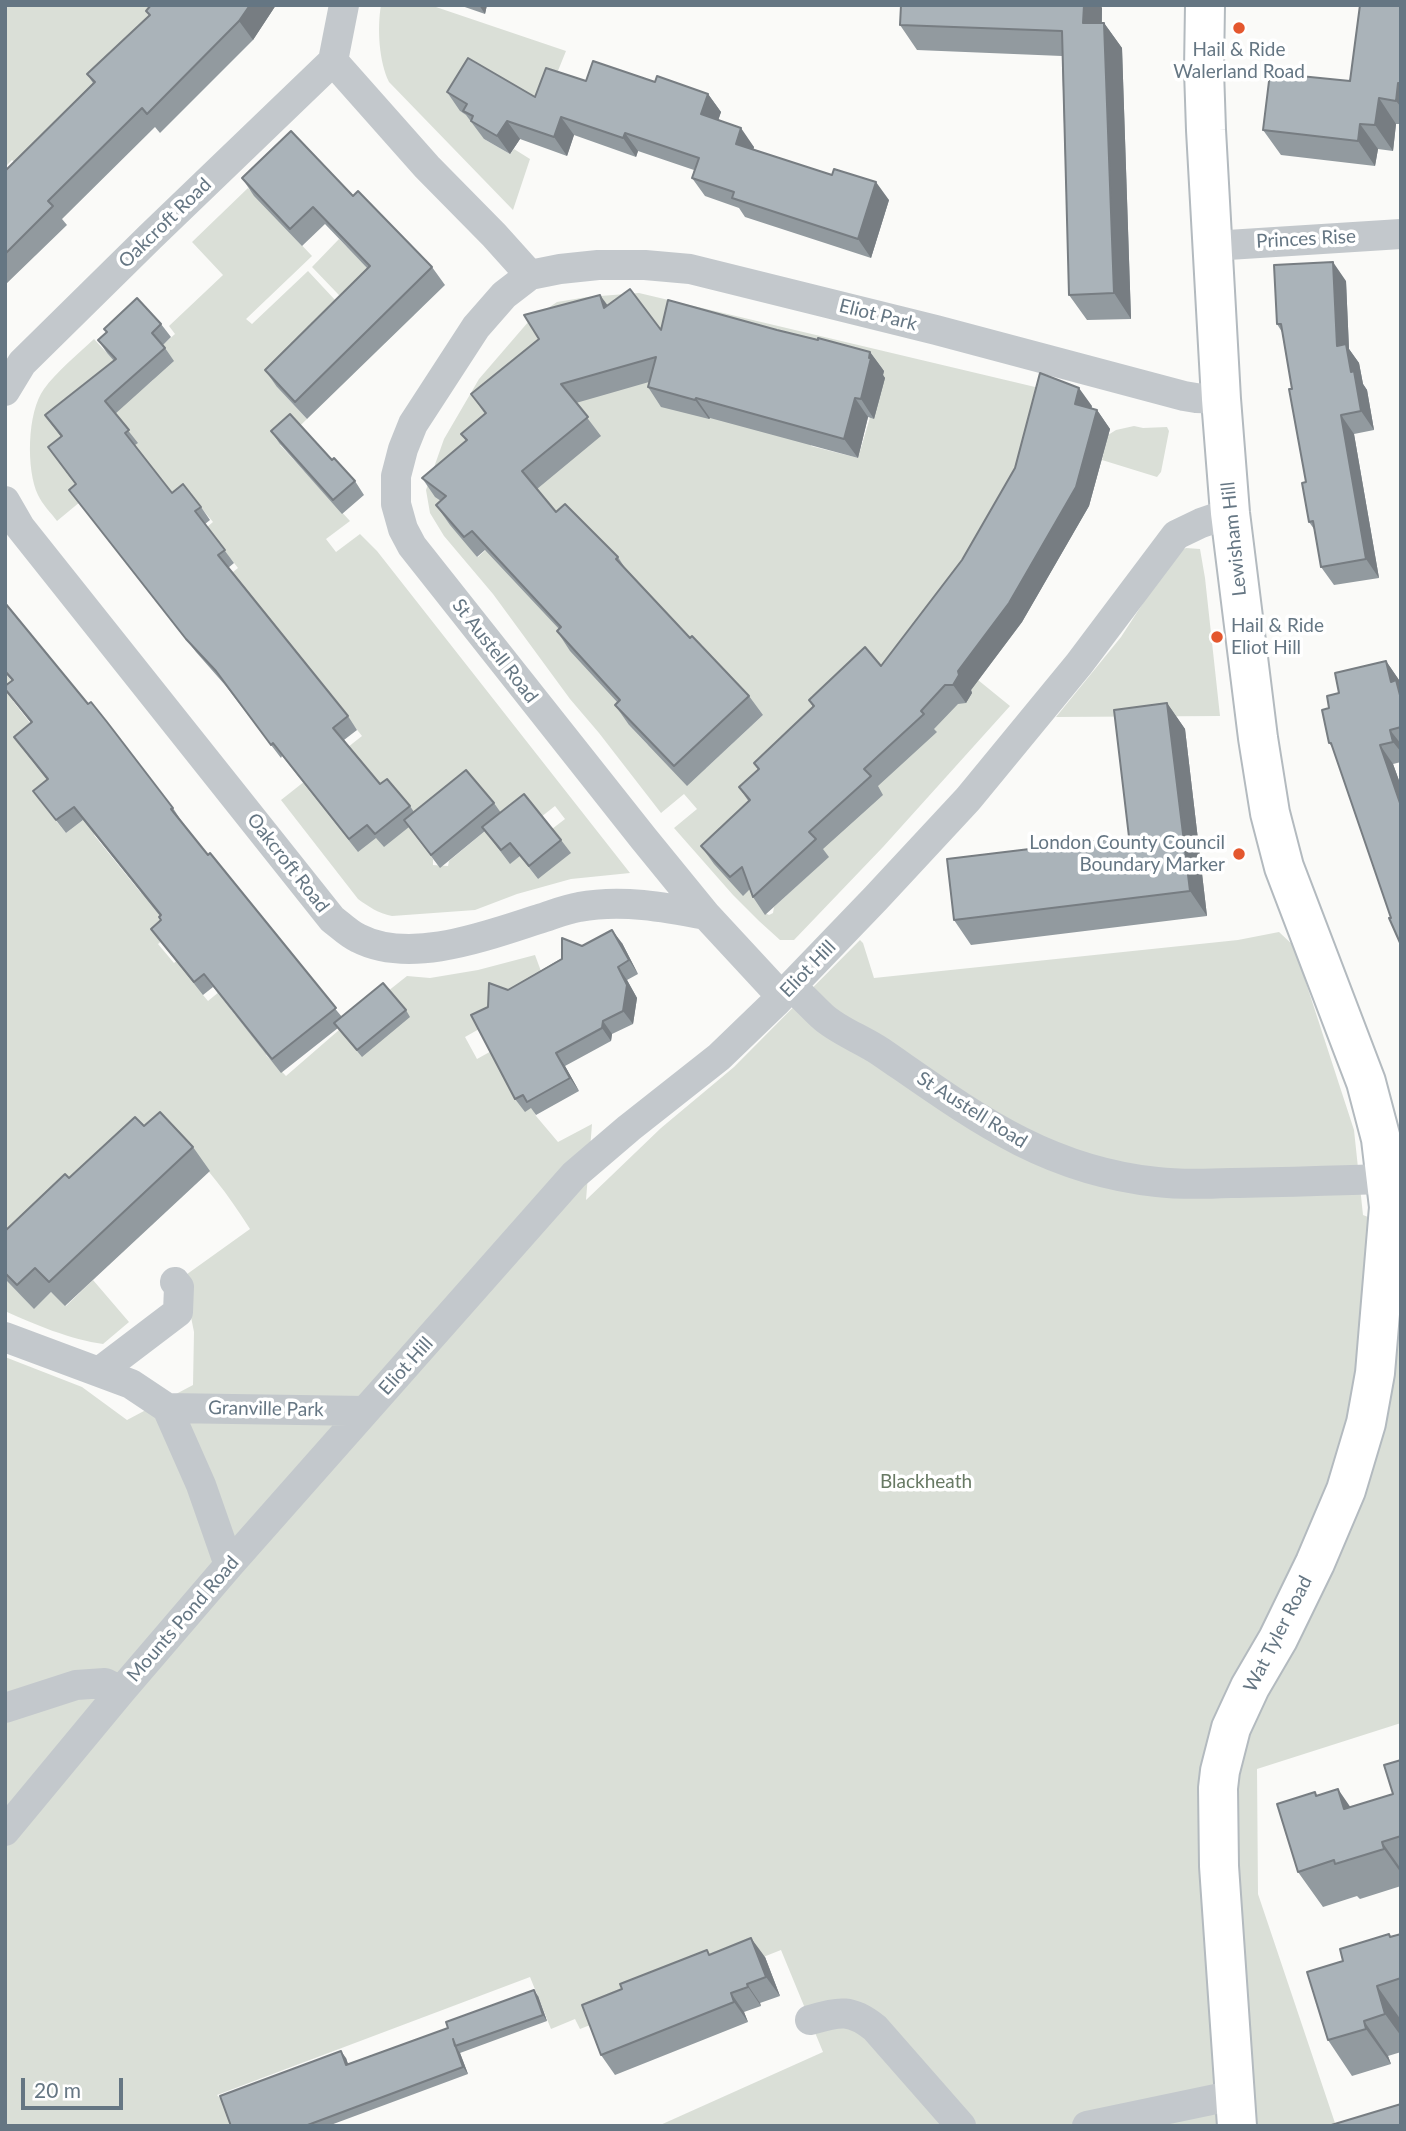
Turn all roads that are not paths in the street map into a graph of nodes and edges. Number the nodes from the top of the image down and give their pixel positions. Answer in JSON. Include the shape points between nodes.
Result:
{"nodes":[{"id":1,"x":344,"y":5,"type":"edge"},
{"id":2,"x":1205,"y":5,"type":"edge"},
{"id":3,"x":333,"y":61,"type":"junction"},
{"id":4,"x":1401,"y":234,"type":"edge"},
{"id":5,"x":1212,"y":246,"type":"junction"},
{"id":6,"x":528,"y":276,"type":"junction"},
{"id":7,"x":5,"y":391,"type":"edge"},
{"id":8,"x":1221,"y":399,"type":"junction"},
{"id":9,"x":5,"y":501,"type":"edge"},
{"id":10,"x":1230,"y":513,"type":"junction"},
{"id":11,"x":706,"y":915,"type":"junction"},
{"id":12,"x":786,"y":992,"type":"junction"},
{"id":13,"x":1392,"y":1193,"type":"edge"},
{"id":14,"x":175,"y":1282,"type":"dead end"},
{"id":15,"x":5,"y":1337,"type":"edge"},
{"id":16,"x":99,"y":1372,"type":"junction"},
{"id":17,"x":167,"y":1408,"type":"junction"},
{"id":18,"x":365,"y":1411,"type":"junction"},
{"id":19,"x":229,"y":1565,"type":"junction"},
{"id":20,"x":121,"y":1690,"type":"junction"},
{"id":21,"x":5,"y":1707,"type":"edge"},
{"id":22,"x":5,"y":1831,"type":"edge"},
{"id":23,"x":810,"y":2020,"type":"dead end"},
{"id":24,"x":1236,"y":2110,"type":"edge"},
{"id":25,"x":961,"y":2126,"type":"edge"},
{"id":26,"x":1087,"y":2126,"type":"edge"}],
"edges":[{"from":1,"to":3,"type":"street"},
{"from":2,"to":5,"type":"street","name":"Lewisham Hill"},
{"from":3,"to":6,"type":"street"},
{"from":3,"to":7,"type":"street","name":"Oakcroft Road","via":[[22,363]]},
{"from":4,"to":5,"type":"street","name":"Princes Rise"},
{"from":5,"to":8,"type":"street","name":"Lewisham Hill"},
{"from":6,"to":8,"type":"street","name":"Eliot Park","via":[[598,265],[690,269],[1184,396]]},
{"from":6,"to":11,"type":"street","name":"St Austell Road","via":[[476,327],[413,424],[396,476],[396,504],[412,546]]},
{"from":8,"to":10,"type":"street","name":"Lewisham Hill"},
{"from":9,"to":11,"type":"street","name":"Oakcroft Road","via":[[20,527],[332,919],[357,938],[387,948],[419,949],[478,939],[578,907],[612,903]]},
{"from":10,"to":12,"type":"street","name":"Eliot Hill","via":[[1176,535],[1079,664],[968,799]]},
{"from":10,"to":13,"type":"street","name":"Lewisham Hill","via":[[1270,813],[1284,867],[1366,1082]]},
{"from":11,"to":12,"type":"street","name":"St Austell Road"},
{"from":12,"to":13,"type":"street","name":"St Austell Road","via":[[806,998],[823,1017],[972,1115],[1050,1157],[1105,1174],[1158,1183]]},
{"from":12,"to":18,"type":"street","name":"Eliot Hill","via":[[719,1057],[574,1175]]},
{"from":13,"to":24,"type":"street","name":"Wat Tyler Road","via":[[1375,1373],[1363,1434],[1346,1490],[1315,1563],[1231,1728],[1220,1772],[1219,1866]]},
{"from":14,"to":16,"type":"street","via":[[178,1312]]},
{"from":15,"to":16,"type":"street"},
{"from":16,"to":17,"type":"street","via":[[131,1384]]},
{"from":17,"to":18,"type":"street","name":"Granville Park"},
{"from":17,"to":19,"type":"street"},
{"from":18,"to":19,"type":"street","name":"Mounts Pond Road"},
{"from":19,"to":20,"type":"street","name":"Mounts Pond Road"},
{"from":20,"to":21,"type":"street","via":[[105,1684],[76,1685]]},
{"from":20,"to":22,"type":"street","name":"Mounts Pond Road"},
{"from":23,"to":25,"type":"street","via":[[835,2013],[859,2015]]},
{"from":24,"to":26,"type":"street","name":"Wat Tyler Road"}]}
